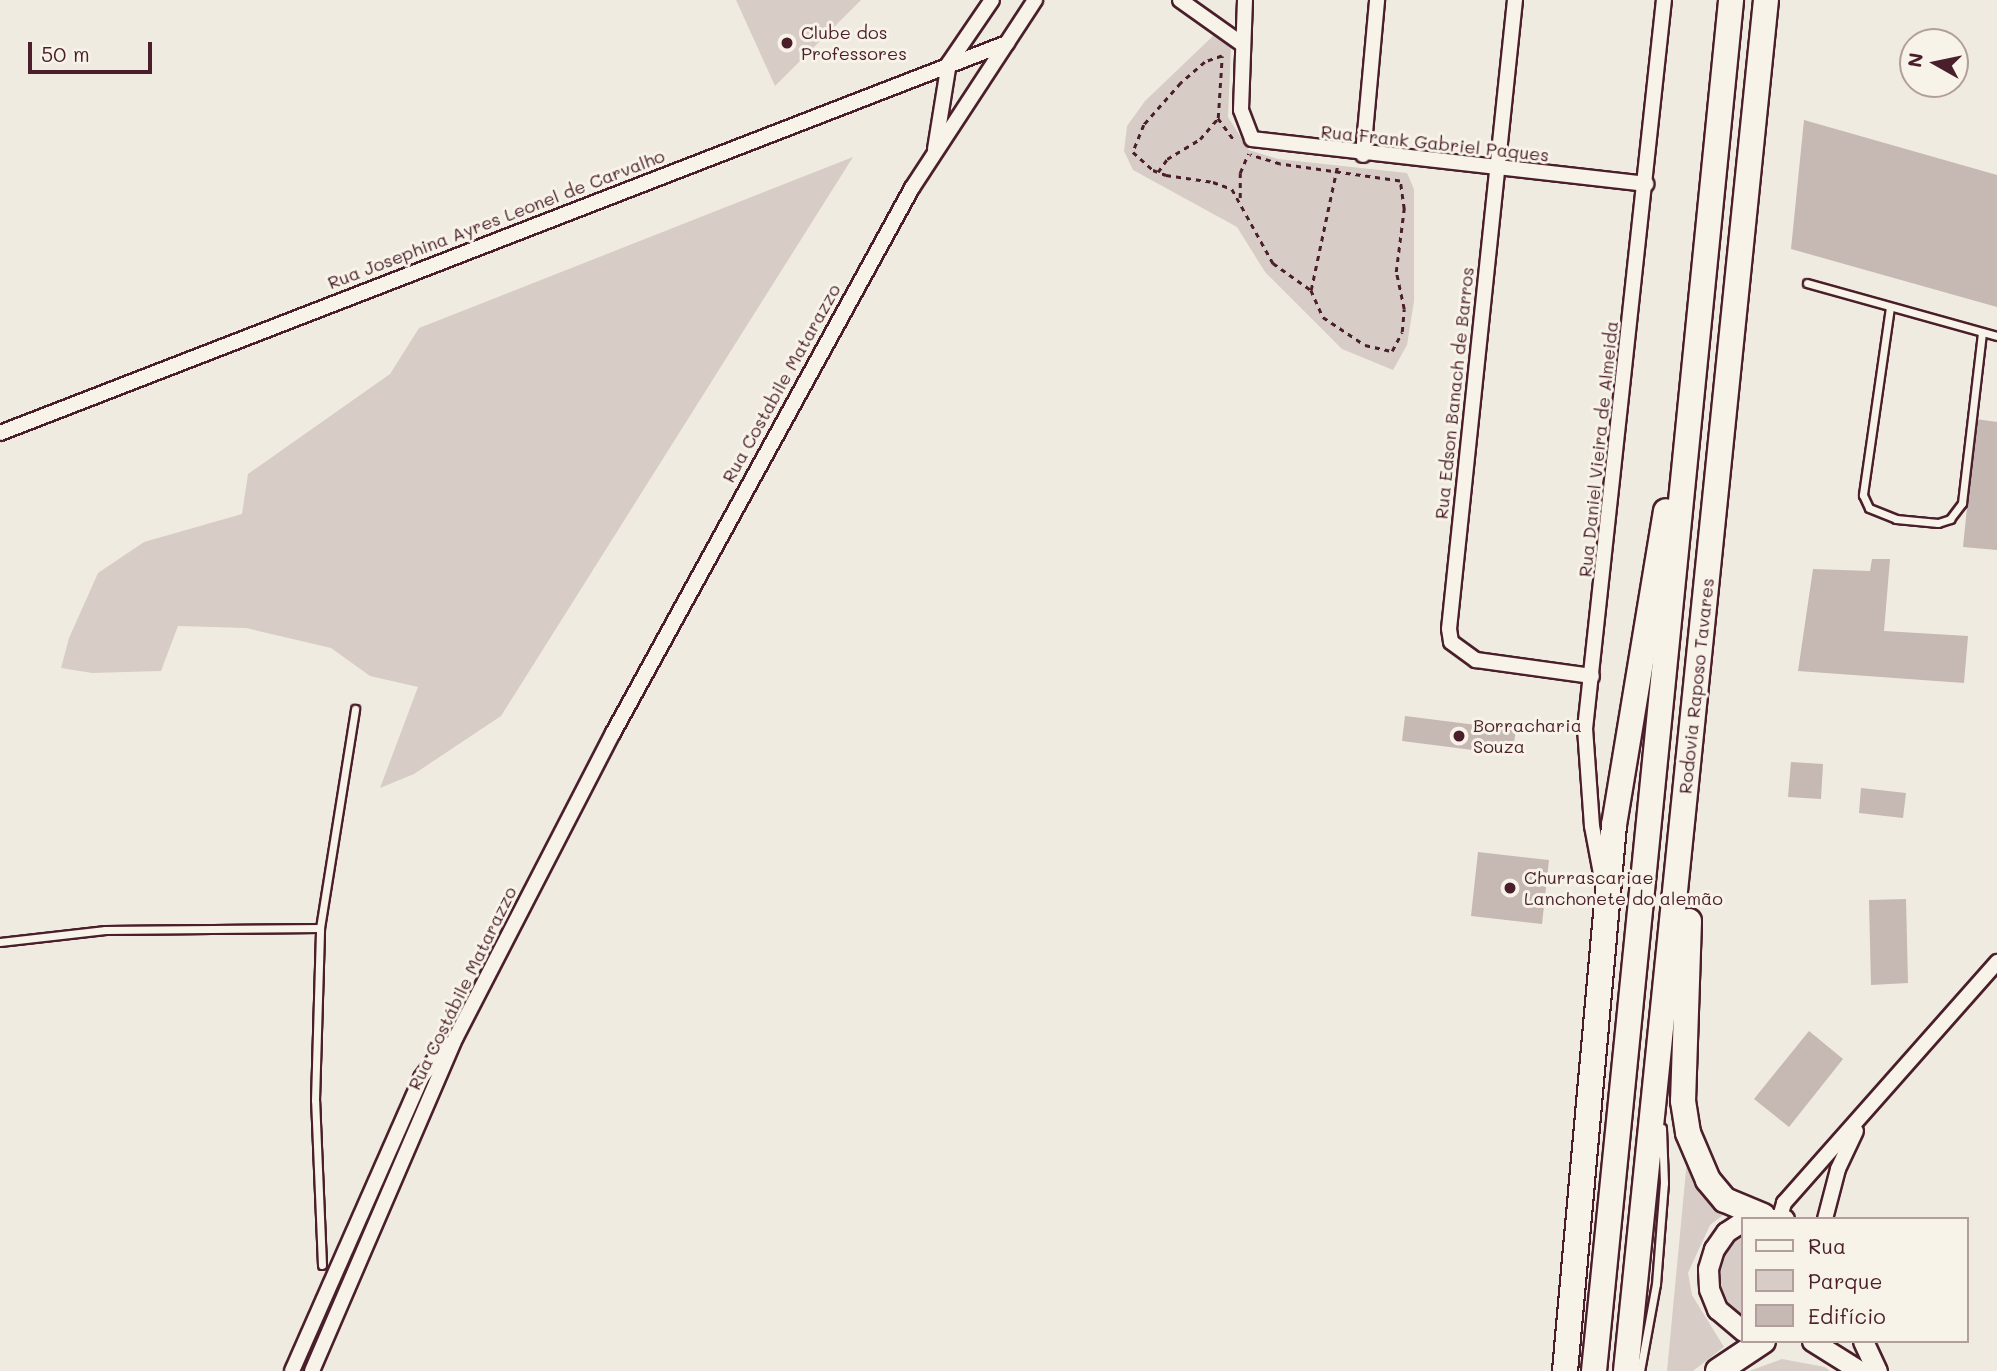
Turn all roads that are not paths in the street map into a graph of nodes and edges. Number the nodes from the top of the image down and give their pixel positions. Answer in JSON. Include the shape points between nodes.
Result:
{"nodes":[{"id":1,"x":992,"y":0,"type":"edge"},
{"id":2,"x":1035,"y":0,"type":"edge"},
{"id":3,"x":1180,"y":0,"type":"edge"},
{"id":4,"x":1245,"y":0,"type":"edge"},
{"id":5,"x":1377,"y":0,"type":"edge"},
{"id":6,"x":1515,"y":0,"type":"edge"},
{"id":7,"x":1664,"y":0,"type":"edge"},
{"id":8,"x":1731,"y":0,"type":"edge"},
{"id":9,"x":1766,"y":0,"type":"edge"},
{"id":10,"x":1007,"y":43,"type":"junction"},
{"id":11,"x":1242,"y":44,"type":"junction"},
{"id":12,"x":948,"y":63,"type":"junction"},
{"id":13,"x":1363,"y":155,"type":"junction"},
{"id":14,"x":934,"y":156,"type":"junction"},
{"id":15,"x":1497,"y":169,"type":"junction"},
{"id":16,"x":1646,"y":184,"type":"junction"},
{"id":17,"x":1704,"y":268,"type":"junction"},
{"id":18,"x":1807,"y":284,"type":"dead end"},
{"id":19,"x":1890,"y":307,"type":"junction"},
{"id":20,"x":1982,"y":332,"type":"junction"},
{"id":21,"x":1997,"y":336,"type":"edge"},
{"id":22,"x":0,"y":433,"type":"edge"},
{"id":23,"x":1714,"y":496,"type":"junction"},
{"id":24,"x":668,"y":633,"type":"joint"},
{"id":25,"x":1592,"y":676,"type":"junction"},
{"id":26,"x":355,"y":709,"type":"dead end"},
{"id":27,"x":1606,"y":902,"type":"junction"},
{"id":28,"x":320,"y":928,"type":"junction"},
{"id":29,"x":0,"y":942,"type":"edge"},
{"id":30,"x":1997,"y":962,"type":"edge"},
{"id":31,"x":465,"y":1019,"type":"junction"},
{"id":32,"x":1659,"y":1079,"type":"junction"},
{"id":33,"x":1863,"y":1116,"type":"junction"},
{"id":34,"x":1762,"y":1217,"type":"edge"},
{"id":35,"x":1765,"y":1217,"type":"edge"},
{"id":36,"x":1826,"y":1217,"type":"edge"},
{"id":37,"x":1742,"y":1226,"type":"edge"},
{"id":38,"x":322,"y":1265,"type":"dead end"},
{"id":39,"x":1742,"y":1330,"type":"edge"},
{"id":40,"x":1760,"y":1343,"type":"edge"},
{"id":41,"x":1815,"y":1343,"type":"edge"},
{"id":42,"x":1864,"y":1343,"type":"edge"},
{"id":43,"x":292,"y":1371,"type":"edge"},
{"id":44,"x":312,"y":1371,"type":"edge"},
{"id":45,"x":1565,"y":1371,"type":"edge"},
{"id":46,"x":1594,"y":1371,"type":"edge"},
{"id":47,"x":1626,"y":1371,"type":"edge"},
{"id":48,"x":1640,"y":1371,"type":"edge"},
{"id":49,"x":1718,"y":1371,"type":"edge"},
{"id":50,"x":1860,"y":1371,"type":"edge"},
{"id":51,"x":1877,"y":1371,"type":"edge"}],
"edges":[{"from":1,"to":12,"type":"street","name":"Rua Costabile Matarazzo"},
{"from":2,"to":10,"type":"street","name":"Rua Costabile Matarazzo"},
{"from":3,"to":11,"type":"street"},
{"from":4,"to":11,"type":"street"},
{"from":5,"to":13,"type":"street"},
{"from":6,"to":15,"type":"street","name":"Rua Edson Banach de Barros"},
{"from":7,"to":16,"type":"street","name":"Rua Daniel Vieira de Almeida"},
{"from":8,"to":17,"type":"highway","name":"Rodovia Raposo Tavares"},
{"from":9,"to":23,"type":"highway","name":"Rodovia Raposo Tavares"},
{"from":10,"to":12,"type":"street","name":"Rua Josephina Ayres Leonel de Carvalho"},
{"from":10,"to":14,"type":"street","name":"Rua Costabile Matarazzo"},
{"from":11,"to":13,"type":"street","name":"Rua Frank Gabriel Paques","via":[[1241,110],[1252,139]]},
{"from":12,"to":14,"type":"street","name":"Rua Costabile Matarazzo"},
{"from":12,"to":22,"type":"street","name":"Rua Josephina Ayres Leonel de Carvalho"},
{"from":13,"to":15,"type":"street","name":"Rua Frank Gabriel Paques"},
{"from":14,"to":24,"type":"street","name":"Rua Costabile Matarazzo","via":[[796,396]]},
{"from":15,"to":16,"type":"street","name":"Rua Frank Gabriel Paques"},
{"from":15,"to":25,"type":"street","name":"Rua Edson Banach de Barros","via":[[1451,642],[1476,660]]},
{"from":16,"to":25,"type":"street","name":"Rua Daniel Vieira de Almeida"},
{"from":17,"to":27,"type":"highway","via":[[1614,825]]},
{"from":17,"to":46,"type":"highway","name":"Rodovia Raposo Tavares"},
{"from":18,"to":19,"type":"lane"},
{"from":19,"to":20,"type":"lane"},
{"from":19,"to":20,"type":"lane","via":[[1863,495],[1869,508],[1896,519],[1938,523],[1950,519],[1962,503]]},
{"from":20,"to":21,"type":"lane"},
{"from":23,"to":32,"type":"highway","name":"Rodovia Raposo Tavares"},
{"from":23,"to":34,"type":"highway","via":[[1715,592],[1691,861],[1683,1101],[1695,1154],[1708,1180],[1726,1200]]},
{"from":24,"to":31,"type":"street","name":"Rua Costábile Matarazzo"},
{"from":25,"to":27,"type":"street","name":"Rua Daniel Vieira de Almeida","via":[[1585,729],[1592,826]]},
{"from":26,"to":28,"type":"lane"},
{"from":27,"to":45,"type":"highway"},
{"from":28,"to":29,"type":"lane","via":[[105,930]]},
{"from":28,"to":38,"type":"lane","via":[[315,1100]]},
{"from":30,"to":33,"type":"street"},
{"from":31,"to":43,"type":"street","name":"Rua Costábile Matarazzo","via":[[421,1078]]},
{"from":31,"to":44,"type":"street","name":"Rua Costábile Matarazzo"},
{"from":32,"to":47,"type":"highway","name":"Rodovia Raposo Tavares"},
{"from":32,"to":48,"type":"lane","via":[[1664,1183],[1656,1284]]},
{"from":33,"to":35,"type":"street","via":[[1784,1203]]},
{"from":33,"to":36,"type":"street","via":[[1838,1169]]},
{"from":37,"to":39,"type":"main road","via":[[1726,1232],[1708,1269],[1717,1308]]},
{"from":40,"to":49,"type":"highway"},
{"from":41,"to":50,"type":"main road"},
{"from":42,"to":51,"type":"main road"}]}
